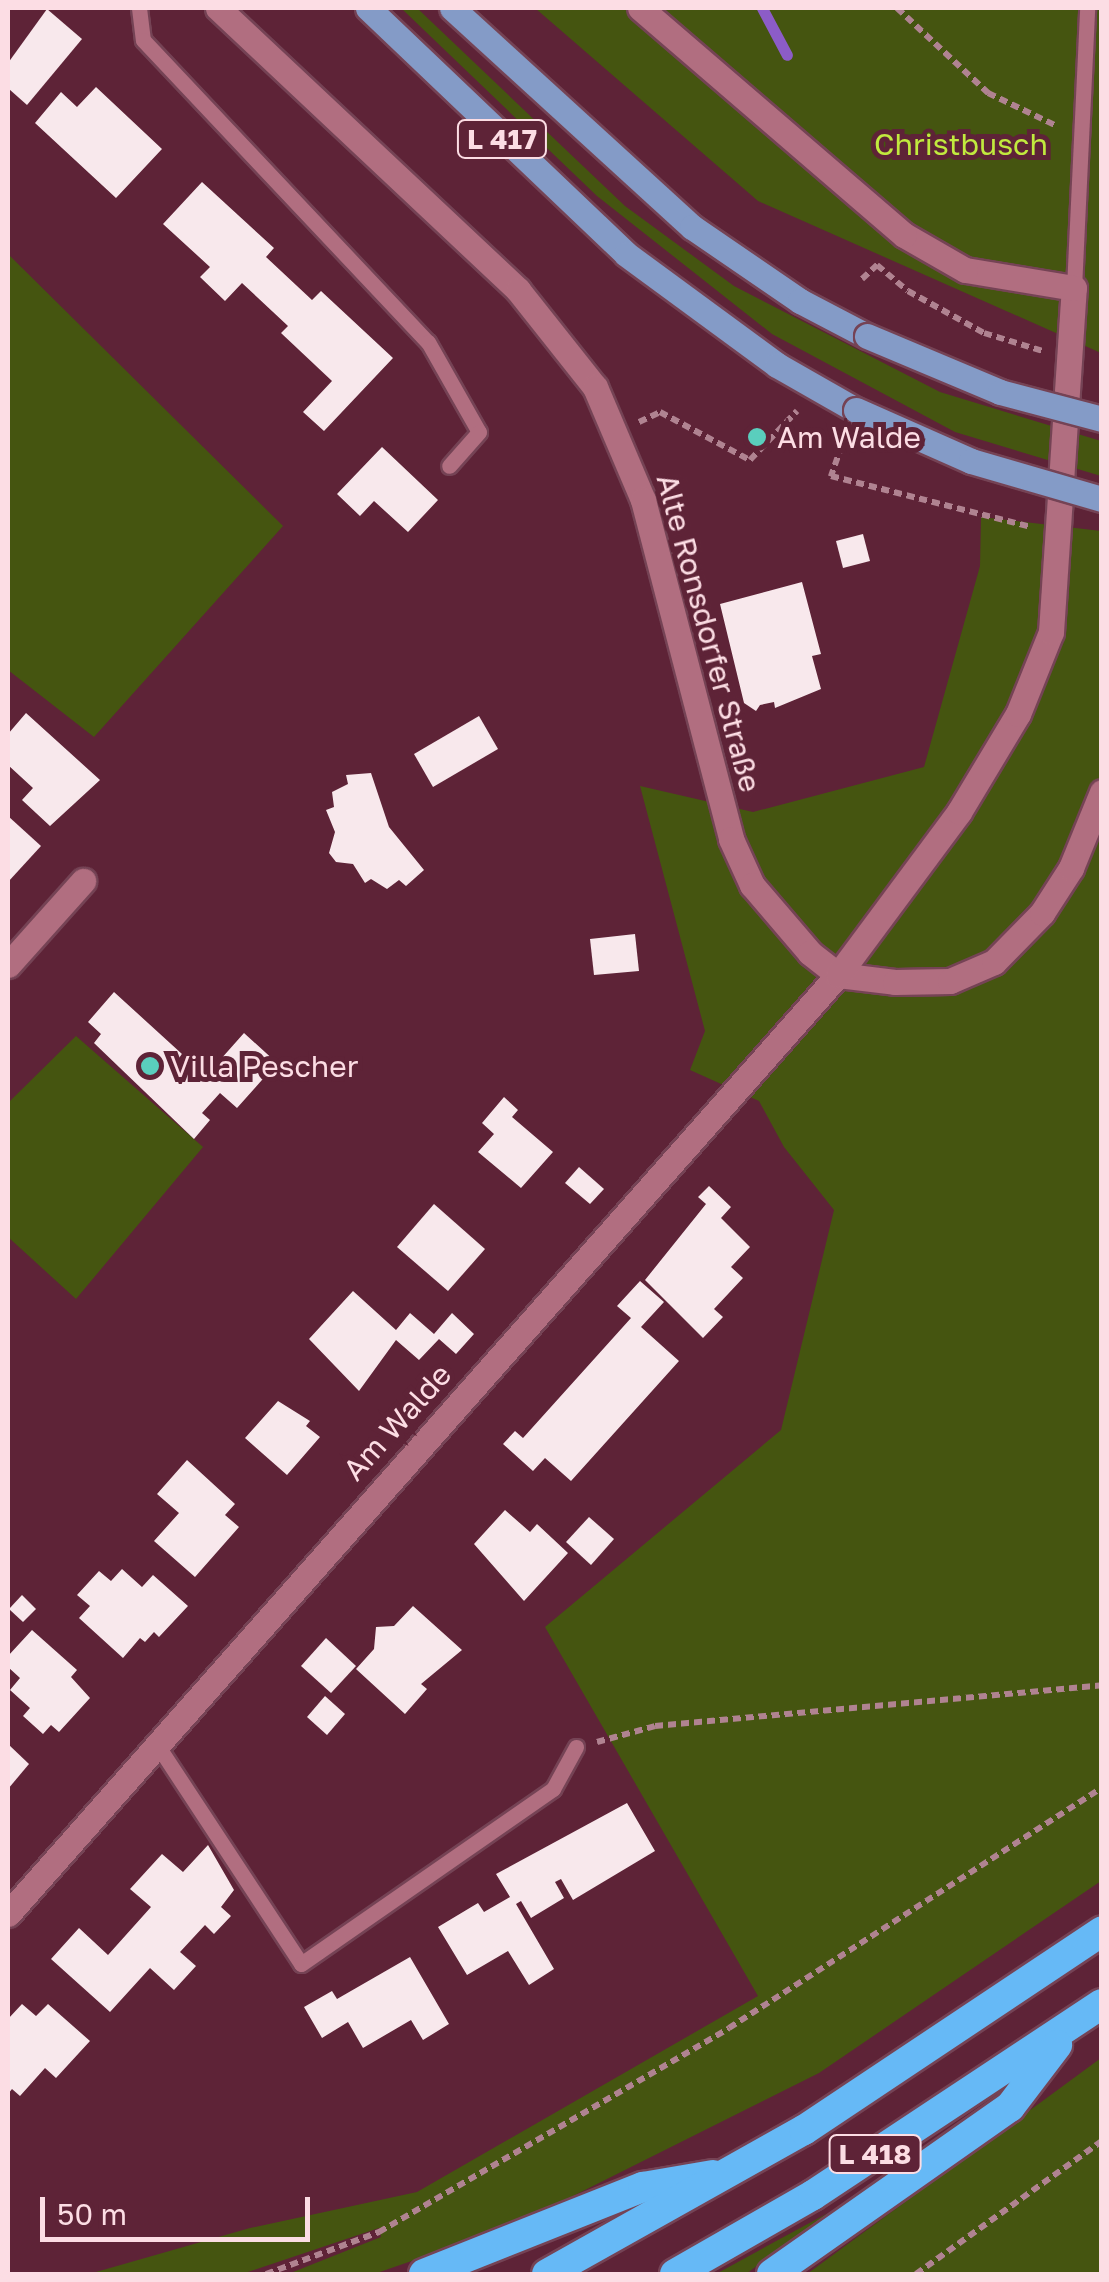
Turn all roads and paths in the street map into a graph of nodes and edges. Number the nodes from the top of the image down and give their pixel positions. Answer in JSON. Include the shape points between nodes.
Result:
{"nodes":[{"id":1,"x":138,"y":8,"type":"edge"},
{"id":2,"x":218,"y":8,"type":"edge"},
{"id":3,"x":368,"y":8,"type":"edge"},
{"id":4,"x":452,"y":8,"type":"edge"},
{"id":5,"x":640,"y":8,"type":"edge"},
{"id":6,"x":897,"y":8,"type":"edge"},
{"id":7,"x":1087,"y":8,"type":"edge"},
{"id":8,"x":1080,"y":137,"type":"junction"},
{"id":9,"x":862,"y":278,"type":"dead end"},
{"id":10,"x":1074,"y":288,"type":"junction"},
{"id":11,"x":1074,"y":361,"type":"junction"},
{"id":12,"x":1102,"y":419,"type":"edge"},
{"id":13,"x":637,"y":424,"type":"dead end"},
{"id":14,"x":778,"y":434,"type":"dead end"},
{"id":15,"x":449,"y":466,"type":"dead end"},
{"id":16,"x":835,"y":467,"type":"dead end"},
{"id":17,"x":1102,"y":499,"type":"edge"},
{"id":18,"x":1046,"y":531,"type":"dead end"},
{"id":19,"x":1102,"y":792,"type":"edge"},
{"id":20,"x":83,"y":881,"type":"dead end"},
{"id":21,"x":8,"y":965,"type":"edge"},
{"id":22,"x":838,"y":975,"type":"junction"},
{"id":23,"x":1102,"y":1684,"type":"edge"},
{"id":24,"x":156,"y":1743,"type":"junction"},
{"id":25,"x":576,"y":1748,"type":"joint"},
{"id":26,"x":1102,"y":1788,"type":"edge"},
{"id":27,"x":8,"y":1914,"type":"edge"},
{"id":28,"x":1102,"y":1931,"type":"edge"},
{"id":29,"x":1102,"y":2004,"type":"edge"},
{"id":30,"x":1070,"y":2026,"type":"junction"},
{"id":31,"x":1102,"y":2141,"type":"edge"},
{"id":32,"x":736,"y":2171,"type":"junction"},
{"id":33,"x":266,"y":2274,"type":"edge"},
{"id":34,"x":424,"y":2274,"type":"edge"},
{"id":35,"x":547,"y":2274,"type":"edge"},
{"id":36,"x":675,"y":2274,"type":"edge"},
{"id":37,"x":772,"y":2274,"type":"edge"},
{"id":38,"x":916,"y":2274,"type":"edge"}],
"edges":[{"from":1,"to":15,"type":"lane","via":[[143,40],[428,342],[478,432]]},
{"from":2,"to":22,"type":"street","name":"Alte Ronsdorfer Straße","via":[[518,290],[595,387],[643,500],[731,839],[779,921]]},
{"from":3,"to":17,"type":"main road","number":"L 417","bridge":true,"via":[[626,254],[777,365],[856,410],[971,461]]},
{"from":4,"to":12,"type":"main road","number":"L 417","bridge":true,"via":[[692,228],[800,301],[1000,392]]},
{"from":5,"to":10,"type":"street","via":[[904,235],[965,270]]},
{"from":6,"to":8,"type":"path","via":[[988,93]]},
{"from":7,"to":8,"type":"lane"},
{"from":8,"to":10,"type":"lane"},
{"from":9,"to":11,"type":"path","via":[[877,265],[908,291],[984,333]]},
{"from":10,"to":11,"type":"street","name":"Am Walde"},
{"from":11,"to":22,"type":"street","name":"Am Walde","via":[[1051,632],[1018,714],[969,796]]},
{"from":13,"to":14,"type":"path","via":[[660,412],[750,460]]},
{"from":16,"to":18,"type":"path","via":[[831,476]]},
{"from":19,"to":22,"type":"street","via":[[1052,898],[994,962],[950,982]]},
{"from":20,"to":21,"type":"street"},
{"from":22,"to":24,"type":"street","name":"Am Walde"},
{"from":23,"to":25,"type":"path","via":[[674,1724]]},
{"from":24,"to":25,"type":"lane","via":[[301,1964],[553,1789]]},
{"from":24,"to":27,"type":"street","name":"Am Walde"},
{"from":26,"to":33,"type":"path","via":[[647,2076],[378,2232]]},
{"from":28,"to":32,"type":"highway","number":"L 418"},
{"from":29,"to":30,"type":"highway","number":"L 418"},
{"from":30,"to":36,"type":"highway","number":"L 418","via":[[813,2195]]},
{"from":30,"to":37,"type":"highway","via":[[1010,2107]]},
{"from":31,"to":38,"type":"path"},
{"from":32,"to":34,"type":"highway","via":[[643,2187]]},
{"from":32,"to":35,"type":"highway","number":"L 418"}]}
